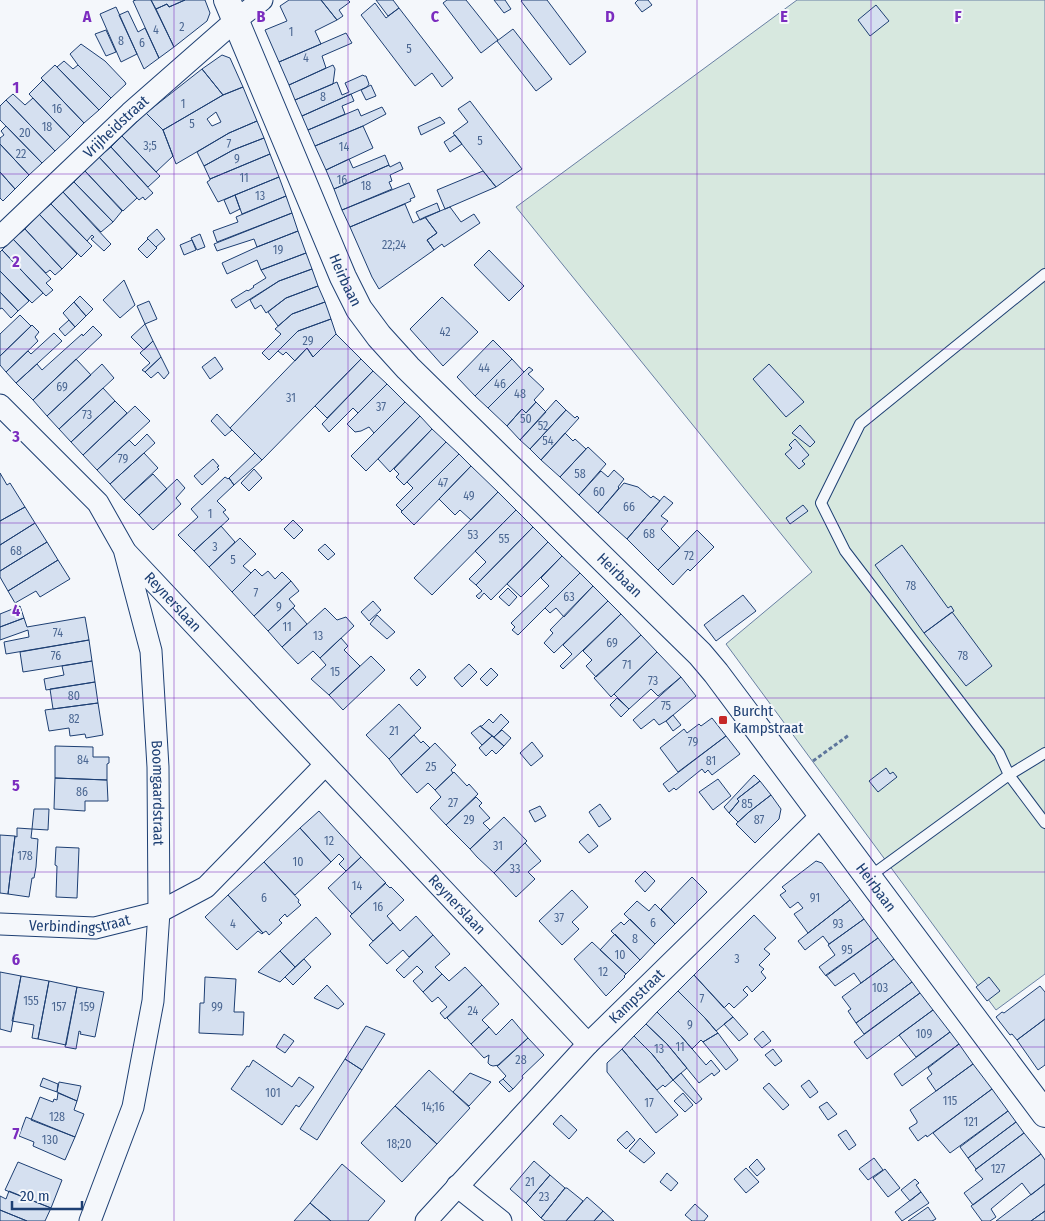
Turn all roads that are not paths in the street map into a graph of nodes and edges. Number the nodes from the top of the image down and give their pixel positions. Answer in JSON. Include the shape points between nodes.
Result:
{"nodes":[{"id":1,"x":262,"y":0,"type":"edge"},
{"id":2,"x":231,"y":10,"type":"edge"},
{"id":3,"x":0,"y":237,"type":"edge"},
{"id":4,"x":1045,"y":274,"type":"edge"},
{"id":5,"x":0,"y":405,"type":"edge"},
{"id":6,"x":124,"y":549,"type":"junction"},
{"id":7,"x":1045,"y":753,"type":"edge"},
{"id":8,"x":325,"y":765,"type":"junction"},
{"id":9,"x":1009,"y":775,"type":"junction"},
{"id":10,"x":822,"y":815,"type":"junction"},
{"id":11,"x":1045,"y":824,"type":"edge"},
{"id":12,"x":869,"y":877,"type":"junction"},
{"id":13,"x":158,"y":912,"type":"junction"},
{"id":14,"x":0,"y":924,"type":"edge"},
{"id":15,"x":588,"y":1044,"type":"junction"},
{"id":16,"x":1045,"y":1114,"type":"edge"},
{"id":17,"x":457,"y":1186,"type":"junction"},
{"id":18,"x":90,"y":1221,"type":"edge"},
{"id":19,"x":426,"y":1221,"type":"edge"},
{"id":20,"x":501,"y":1221,"type":"edge"}],
"edges":[{"from":1,"to":2,"type":"street","name":"Vrijheidstraat"},
{"from":2,"to":3,"type":"street","name":"Vrijheidstraat","via":[[130,113]]},
{"from":2,"to":10,"type":"street","name":"Heirbaan","via":[[359,309],[408,368],[700,654]]},
{"from":4,"to":9,"type":"lane","via":[[860,424],[821,503],[845,551],[999,753]]},
{"from":5,"to":6,"type":"street","name":"Boomgaardstraat","via":[[98,504]]},
{"from":6,"to":8,"type":"street","name":"Reynerslaan"},
{"from":6,"to":13,"type":"street","name":"Boomgaardstraat","via":[[151,651],[158,767]]},
{"from":7,"to":9,"type":"lane"},
{"from":8,"to":13,"type":"street","via":[[206,887]]},
{"from":8,"to":15,"type":"street","name":"Reynerslaan"},
{"from":9,"to":11,"type":"lane"},
{"from":9,"to":12,"type":"lane"},
{"from":10,"to":12,"type":"street","name":"Heirbaan"},
{"from":10,"to":15,"type":"street","name":"Kampstraat"},
{"from":12,"to":16,"type":"street","name":"Heirbaan"},
{"from":13,"to":14,"type":"street","name":"Verbindingstraat","via":[[94,928]]},
{"from":13,"to":18,"type":"street","name":"Boomgaardstraat","via":[[153,1001],[133,1107]]},
{"from":15,"to":17,"type":"street","name":"Kampstraat"},
{"from":17,"to":19,"type":"street","name":"Kampstraat"},
{"from":17,"to":20,"type":"street"}]}
